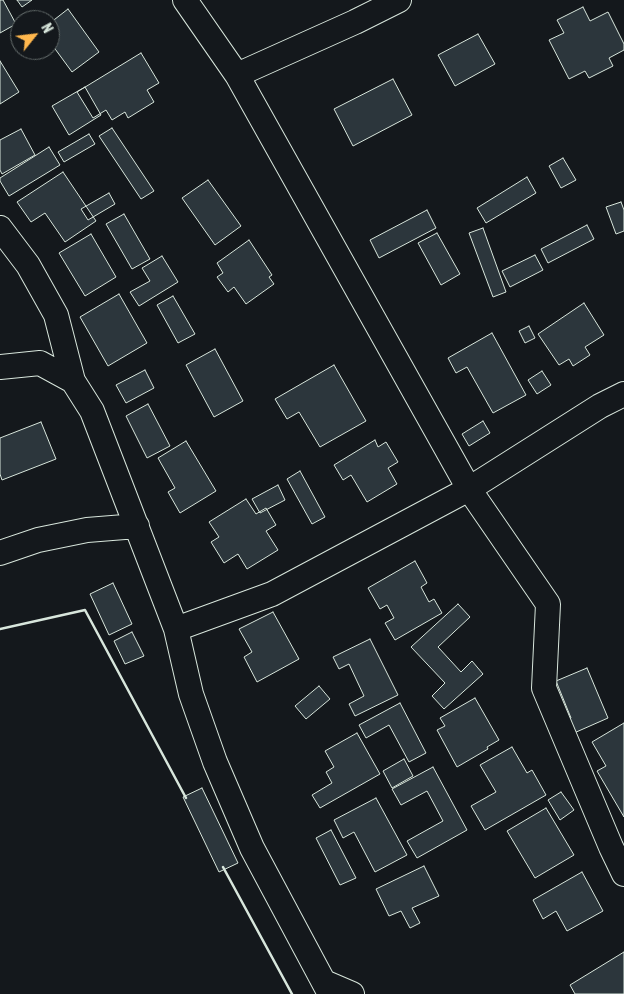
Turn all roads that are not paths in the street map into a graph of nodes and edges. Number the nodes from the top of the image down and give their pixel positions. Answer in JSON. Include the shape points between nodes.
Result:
{"nodes":[{"id":1,"x":186,"y":0,"type":"edge"},
{"id":2,"x":399,"y":0,"type":"edge"},
{"id":3,"x":237,"y":75,"type":"junction"},
{"id":4,"x":0,"y":228,"type":"edge"},
{"id":5,"x":0,"y":367,"type":"edge"},
{"id":6,"x":72,"y":381,"type":"junction"},
{"id":7,"x":624,"y":394,"type":"edge"},
{"id":8,"x":469,"y":489,"type":"junction"},
{"id":9,"x":137,"y":526,"type":"junction"},
{"id":10,"x":0,"y":553,"type":"edge"},
{"id":11,"x":176,"y":629,"type":"junction"},
{"id":12,"x":624,"y":874,"type":"edge"},
{"id":13,"x":327,"y":988,"type":"edge"},
{"id":14,"x":352,"y":994,"type":"edge"}],
"edges":[{"from":1,"to":3,"type":"street"},
{"from":2,"to":3,"type":"street"},
{"from":3,"to":8,"type":"street"},
{"from":4,"to":6,"type":"street","via":[[28,265],[56,315]]},
{"from":5,"to":6,"type":"street","via":[[40,363]]},
{"from":6,"to":9,"type":"street","via":[[92,411]]},
{"from":7,"to":8,"type":"street"},
{"from":8,"to":11,"type":"street","via":[[272,594]]},
{"from":8,"to":12,"type":"street","via":[[548,604],[544,688]]},
{"from":9,"to":10,"type":"street","via":[[87,530],[38,540]]},
{"from":9,"to":11,"type":"street"},
{"from":11,"to":13,"type":"street","via":[[191,694],[215,762],[252,848]]},
{"from":13,"to":14,"type":"street"}]}
